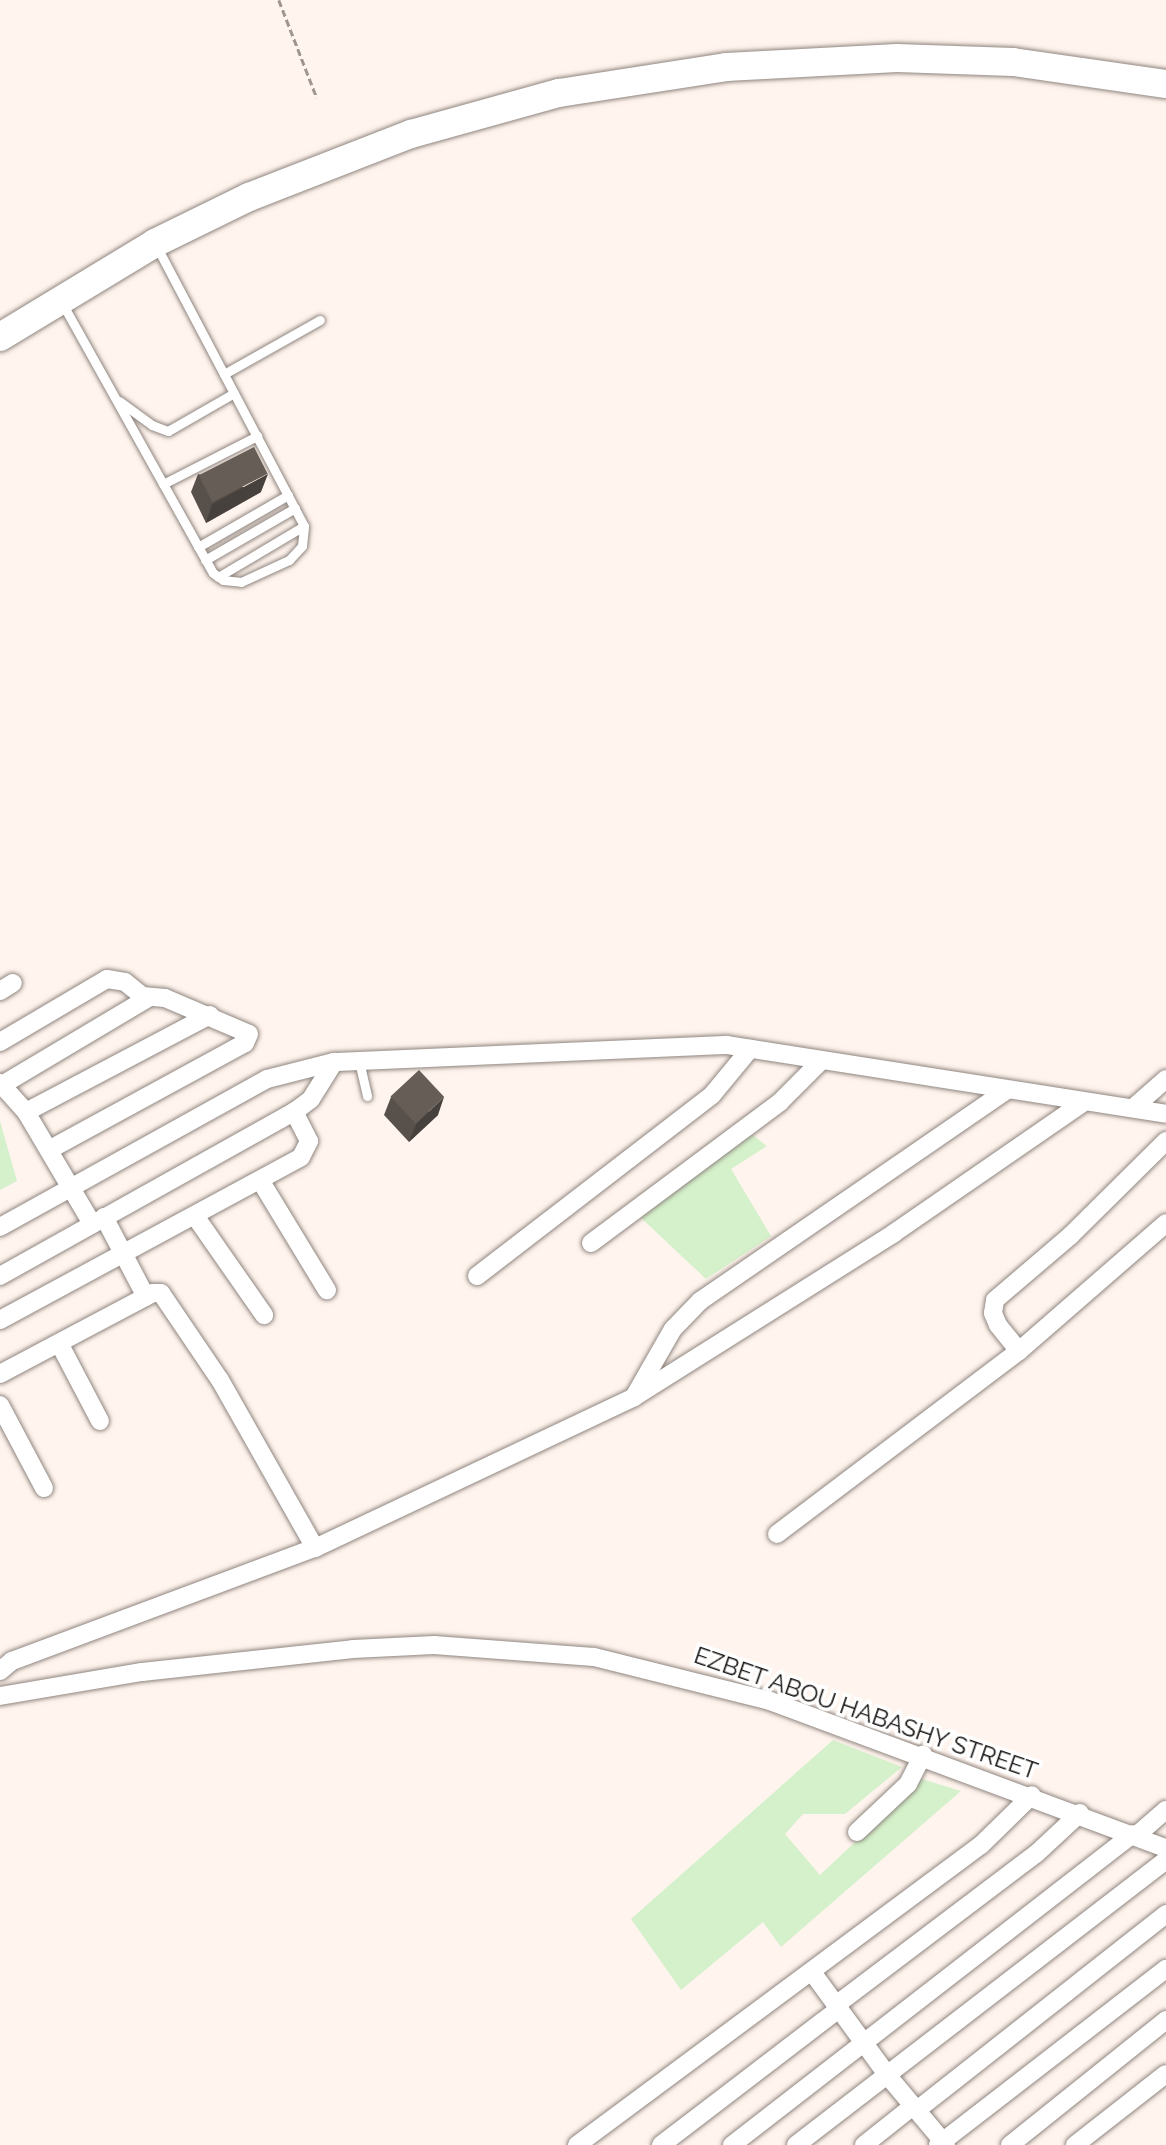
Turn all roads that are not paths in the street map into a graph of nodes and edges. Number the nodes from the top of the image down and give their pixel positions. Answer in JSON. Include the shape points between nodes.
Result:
{"nodes":[{"id":1,"x":1166,"y":84,"type":"edge"},
{"id":2,"x":155,"y":243,"type":"junction"},
{"id":3,"x":60,"y":298,"type":"junction"},
{"id":4,"x":320,"y":320,"type":"dead end"},
{"id":5,"x":0,"y":337,"type":"edge"},
{"id":6,"x":224,"y":374,"type":"junction"},
{"id":7,"x":234,"y":393,"type":"junction"},
{"id":8,"x":115,"y":397,"type":"junction"},
{"id":9,"x":257,"y":436,"type":"junction"},
{"id":10,"x":163,"y":484,"type":"junction"},
{"id":11,"x":288,"y":495,"type":"junction"},
{"id":12,"x":295,"y":508,"type":"junction"},
{"id":13,"x":304,"y":526,"type":"junction"},
{"id":14,"x":198,"y":547,"type":"junction"},
{"id":15,"x":205,"y":560,"type":"junction"},
{"id":16,"x":218,"y":577,"type":"junction"},
{"id":17,"x":148,"y":998,"type":"junction"},
{"id":18,"x":210,"y":1015,"type":"junction"},
{"id":19,"x":0,"y":1042,"type":"edge"},
{"id":20,"x":750,"y":1049,"type":"junction"},
{"id":21,"x":359,"y":1061,"type":"junction"},
{"id":22,"x":334,"y":1062,"type":"junction"},
{"id":23,"x":820,"y":1062,"type":"junction"},
{"id":24,"x":1166,"y":1079,"type":"edge"},
{"id":25,"x":1,"y":1084,"type":"edge"},
{"id":26,"x":1007,"y":1090,"type":"junction"},
{"id":27,"x":367,"y":1096,"type":"dead end"},
{"id":28,"x":1084,"y":1102,"type":"junction"},
{"id":29,"x":1133,"y":1108,"type":"junction"},
{"id":30,"x":26,"y":1112,"type":"junction"},
{"id":31,"x":294,"y":1112,"type":"junction"},
{"id":32,"x":1166,"y":1114,"type":"edge"},
{"id":33,"x":1166,"y":1141,"type":"edge"},
{"id":34,"x":49,"y":1150,"type":"junction"},
{"id":35,"x":260,"y":1180,"type":"junction"},
{"id":36,"x":71,"y":1188,"type":"junction"},
{"id":37,"x":195,"y":1216,"type":"junction"},
{"id":38,"x":98,"y":1220,"type":"junction"},
{"id":39,"x":1166,"y":1223,"type":"edge"},
{"id":40,"x":0,"y":1227,"type":"edge"},
{"id":41,"x":591,"y":1243,"type":"dead end"},
{"id":42,"x":122,"y":1253,"type":"junction"},
{"id":43,"x":0,"y":1276,"type":"edge"},
{"id":44,"x":477,"y":1276,"type":"dead end"},
{"id":45,"x":327,"y":1290,"type":"dead end"},
{"id":46,"x":146,"y":1297,"type":"junction"},
{"id":47,"x":264,"y":1315,"type":"dead end"},
{"id":48,"x":0,"y":1320,"type":"edge"},
{"id":49,"x":59,"y":1343,"type":"junction"},
{"id":50,"x":1019,"y":1351,"type":"junction"},
{"id":51,"x":0,"y":1374,"type":"edge"},
{"id":52,"x":634,"y":1397,"type":"junction"},
{"id":53,"x":0,"y":1405,"type":"edge"},
{"id":54,"x":100,"y":1420,"type":"dead end"},
{"id":55,"x":44,"y":1488,"type":"dead end"},
{"id":56,"x":777,"y":1534,"type":"dead end"},
{"id":57,"x":314,"y":1548,"type":"junction"},
{"id":58,"x":0,"y":1671,"type":"edge"},
{"id":59,"x":0,"y":1696,"type":"edge"},
{"id":60,"x":923,"y":1755,"type":"junction"},
{"id":61,"x":1032,"y":1795,"type":"junction"},
{"id":62,"x":1166,"y":1810,"type":"edge"},
{"id":63,"x":1080,"y":1813,"type":"junction"},
{"id":64,"x":857,"y":1832,"type":"dead end"},
{"id":65,"x":1135,"y":1835,"type":"junction"},
{"id":66,"x":1166,"y":1848,"type":"edge"},
{"id":67,"x":1166,"y":1860,"type":"edge"},
{"id":68,"x":1166,"y":1914,"type":"edge"},
{"id":69,"x":1166,"y":1969,"type":"edge"},
{"id":70,"x":812,"y":1972,"type":"junction"},
{"id":71,"x":837,"y":2007,"type":"junction"},
{"id":72,"x":1166,"y":2020,"type":"edge"},
{"id":73,"x":864,"y":2043,"type":"junction"},
{"id":74,"x":1166,"y":2074,"type":"edge"},
{"id":75,"x":888,"y":2076,"type":"junction"},
{"id":76,"x":915,"y":2108,"type":"junction"},
{"id":77,"x":943,"y":2144,"type":"edge"},
{"id":78,"x":577,"y":2145,"type":"edge"},
{"id":79,"x":661,"y":2145,"type":"edge"},
{"id":80,"x":732,"y":2145,"type":"edge"},
{"id":81,"x":796,"y":2145,"type":"edge"},
{"id":82,"x":864,"y":2145,"type":"edge"},
{"id":83,"x":1010,"y":2145,"type":"edge"},
{"id":84,"x":1075,"y":2145,"type":"edge"}],
"edges":[{"from":1,"to":2,"type":"main road","via":[[1066,67],[934,58],[774,63],[631,79],[500,107],[411,134],[261,192]]},
{"from":2,"to":3,"type":"main road"},
{"from":2,"to":6,"type":"lane"},
{"from":3,"to":5,"type":"main road"},
{"from":3,"to":8,"type":"lane"},
{"from":4,"to":6,"type":"lane"},
{"from":6,"to":7,"type":"lane"},
{"from":7,"to":8,"type":"lane","via":[[168,431],[152,425]]},
{"from":7,"to":9,"type":"lane"},
{"from":8,"to":10,"type":"lane"},
{"from":9,"to":10,"type":"lane"},
{"from":9,"to":11,"type":"lane"},
{"from":10,"to":14,"type":"lane"},
{"from":11,"to":12,"type":"lane"},
{"from":11,"to":14,"type":"lane"},
{"from":12,"to":13,"type":"lane"},
{"from":12,"to":15,"type":"lane"},
{"from":13,"to":16,"type":"lane"},
{"from":13,"to":16,"type":"lane","via":[[303,546],[289,560],[247,581],[235,583]]},
{"from":14,"to":15,"type":"lane"},
{"from":15,"to":16,"type":"lane"},
{"from":17,"to":18,"type":"street","via":[[165,998]]},
{"from":17,"to":19,"type":"street","via":[[125,982],[107,979]]},
{"from":17,"to":25,"type":"street"},
{"from":18,"to":30,"type":"street"},
{"from":18,"to":34,"type":"street","via":[[245,1030],[249,1040]]},
{"from":20,"to":21,"type":"street","via":[[692,1045]]},
{"from":20,"to":23,"type":"street"},
{"from":20,"to":44,"type":"street","via":[[712,1096]]},
{"from":21,"to":22,"type":"street"},
{"from":21,"to":27,"type":"lane"},
{"from":22,"to":31,"type":"street","via":[[311,1099]]},
{"from":22,"to":36,"type":"street","via":[[267,1079]]},
{"from":23,"to":26,"type":"street"},
{"from":23,"to":41,"type":"street","via":[[780,1102]]},
{"from":24,"to":29,"type":"street"},
{"from":25,"to":30,"type":"street"},
{"from":26,"to":28,"type":"street"},
{"from":26,"to":52,"type":"street","via":[[700,1301],[673,1329]]},
{"from":28,"to":29,"type":"street"},
{"from":28,"to":52,"type":"street","via":[[894,1233]]},
{"from":29,"to":32,"type":"street"},
{"from":30,"to":34,"type":"street"},
{"from":31,"to":35,"type":"street","via":[[307,1133],[307,1150]]},
{"from":31,"to":38,"type":"street"},
{"from":33,"to":50,"type":"street","via":[[1102,1207],[995,1300],[993,1313],[998,1325]]},
{"from":34,"to":36,"type":"street"},
{"from":35,"to":37,"type":"street"},
{"from":35,"to":45,"type":"street"},
{"from":36,"to":38,"type":"street"},
{"from":36,"to":40,"type":"street"},
{"from":37,"to":42,"type":"street"},
{"from":37,"to":47,"type":"street"},
{"from":38,"to":42,"type":"street"},
{"from":38,"to":43,"type":"street"},
{"from":39,"to":50,"type":"street"},
{"from":42,"to":46,"type":"street"},
{"from":42,"to":48,"type":"street"},
{"from":46,"to":49,"type":"street"},
{"from":46,"to":57,"type":"street","via":[[153,1293],[168,1298],[269,1463]]},
{"from":49,"to":51,"type":"street"},
{"from":49,"to":54,"type":"street"},
{"from":50,"to":56,"type":"street"},
{"from":52,"to":57,"type":"street"},
{"from":53,"to":55,"type":"street"},
{"from":57,"to":58,"type":"street","via":[[12,1661]]},
{"from":59,"to":60,"type":"street","name":"EZBET ABOU HABASHY STREET","via":[[272,1656],[434,1645],[514,1648],[673,1674],[770,1701]]},
{"from":60,"to":61,"type":"street","name":"EZBET ABOU HABASHY STREET"},
{"from":60,"to":64,"type":"street","via":[[908,1784]]},
{"from":61,"to":63,"type":"street","name":"EZBET ABOU HABASHY STREET"},
{"from":61,"to":70,"type":"street","via":[[1000,1830]]},
{"from":62,"to":65,"type":"street"},
{"from":63,"to":65,"type":"street","name":"EZBET ABOU HABASHY STREET"},
{"from":63,"to":71,"type":"street","via":[[1036,1854]]},
{"from":65,"to":66,"type":"street","name":"EZBET ABOU HABASHY STREET"},
{"from":65,"to":73,"type":"street"},
{"from":67,"to":75,"type":"street"},
{"from":68,"to":76,"type":"street"},
{"from":69,"to":77,"type":"street"},
{"from":70,"to":71,"type":"street"},
{"from":70,"to":78,"type":"street"},
{"from":71,"to":73,"type":"street"},
{"from":71,"to":79,"type":"street"},
{"from":72,"to":83,"type":"street"},
{"from":73,"to":75,"type":"street"},
{"from":73,"to":80,"type":"street"},
{"from":74,"to":84,"type":"street"},
{"from":75,"to":76,"type":"street"},
{"from":75,"to":81,"type":"street"},
{"from":76,"to":77,"type":"street"},
{"from":76,"to":82,"type":"street"}]}
